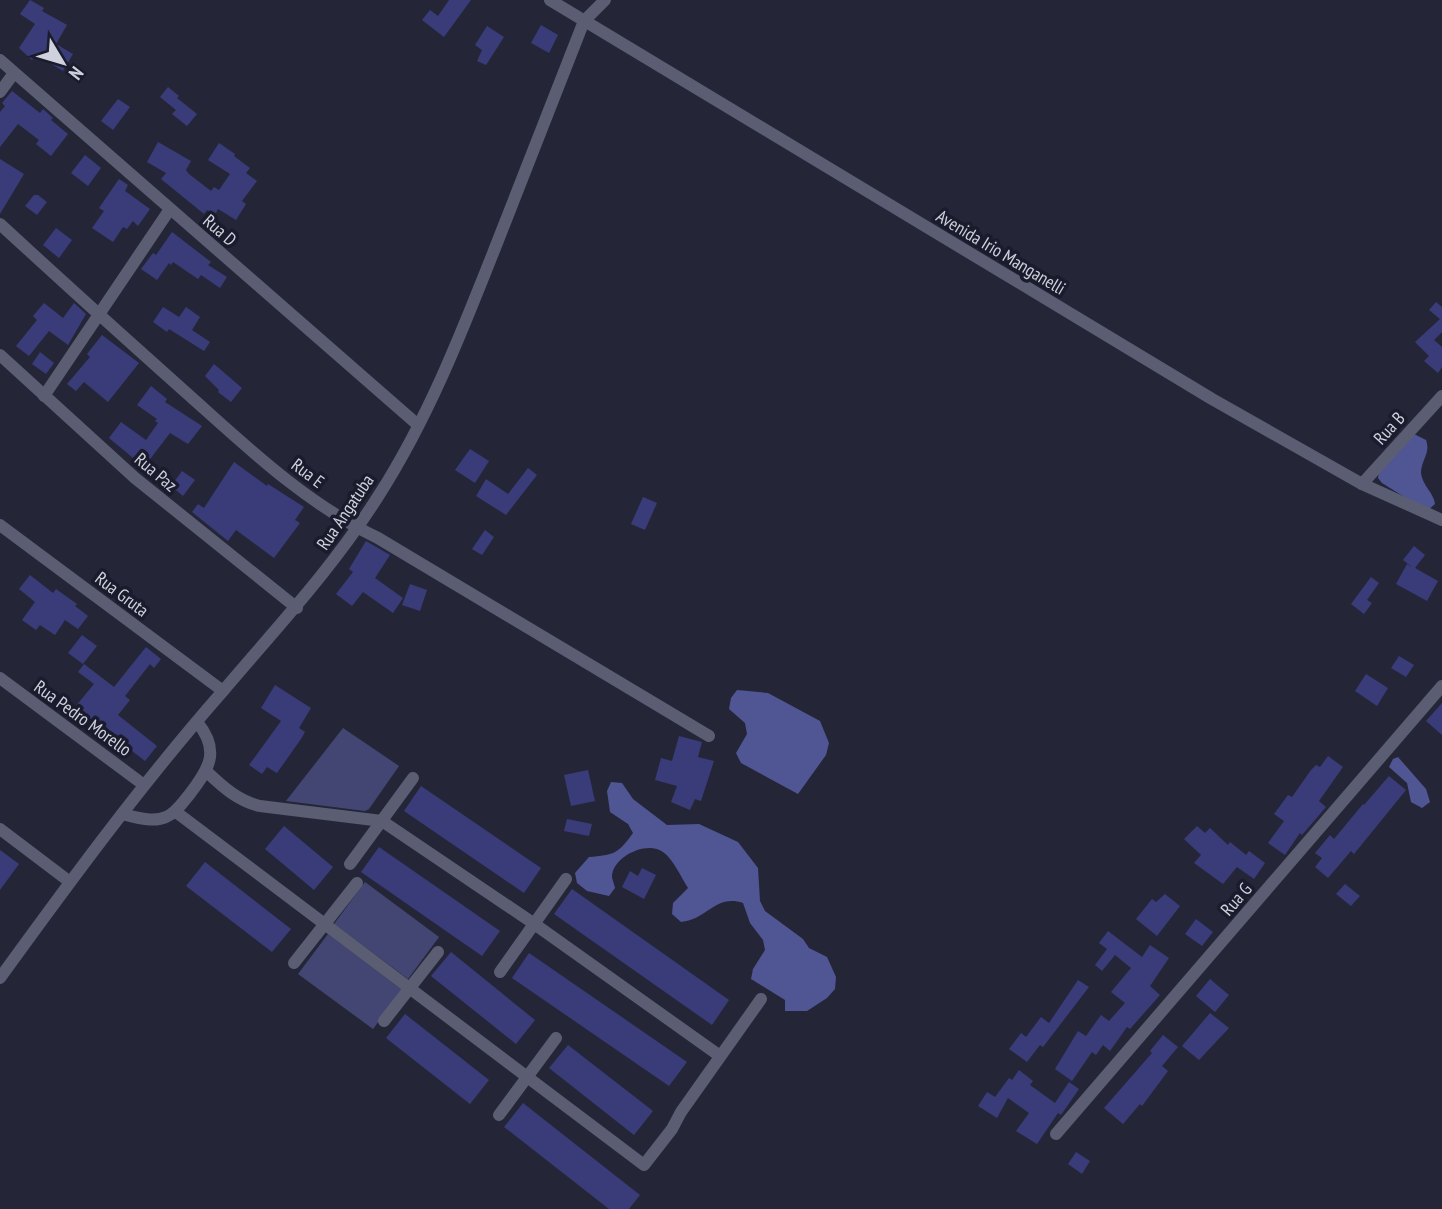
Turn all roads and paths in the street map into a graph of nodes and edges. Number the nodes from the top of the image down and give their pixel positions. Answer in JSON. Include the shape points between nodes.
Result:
{"nodes":[{"id":1,"x":550,"y":0,"type":"edge"},
{"id":2,"x":605,"y":0,"type":"edge"},
{"id":3,"x":584,"y":21,"type":"junction"},
{"id":4,"x":0,"y":60,"type":"edge"},
{"id":5,"x":14,"y":73,"type":"junction"},
{"id":6,"x":0,"y":92,"type":"edge"},
{"id":7,"x":170,"y":209,"type":"junction"},
{"id":8,"x":0,"y":224,"type":"edge"},
{"id":9,"x":100,"y":316,"type":"junction"},
{"id":10,"x":0,"y":355,"type":"edge"},
{"id":11,"x":44,"y":396,"type":"junction"},
{"id":12,"x":1442,"y":396,"type":"edge"},
{"id":13,"x":418,"y":425,"type":"junction"},
{"id":14,"x":1362,"y":484,"type":"junction"},
{"id":15,"x":1442,"y":520,"type":"edge"},
{"id":16,"x":0,"y":524,"type":"edge"},
{"id":17,"x":357,"y":528,"type":"junction"},
{"id":18,"x":297,"y":608,"type":"junction"},
{"id":19,"x":0,"y":678,"type":"edge"},
{"id":20,"x":1442,"y":687,"type":"edge"},
{"id":21,"x":223,"y":691,"type":"junction"},
{"id":22,"x":197,"y":722,"type":"junction"},
{"id":23,"x":709,"y":736,"type":"dead end"},
{"id":24,"x":207,"y":772,"type":"junction"},
{"id":25,"x":413,"y":778,"type":"dead end"},
{"id":26,"x":144,"y":785,"type":"junction"},
{"id":27,"x":176,"y":811,"type":"junction"},
{"id":28,"x":122,"y":814,"type":"junction"},
{"id":29,"x":382,"y":821,"type":"junction"},
{"id":30,"x":0,"y":829,"type":"edge"},
{"id":31,"x":350,"y":864,"type":"dead end"},
{"id":32,"x":566,"y":879,"type":"dead end"},
{"id":33,"x":70,"y":882,"type":"junction"},
{"id":34,"x":357,"y":883,"type":"dead end"},
{"id":35,"x":533,"y":923,"type":"junction"},
{"id":36,"x":325,"y":924,"type":"junction"},
{"id":37,"x":438,"y":951,"type":"dead end"},
{"id":38,"x":294,"y":963,"type":"dead end"},
{"id":39,"x":500,"y":972,"type":"dead end"},
{"id":40,"x":0,"y":978,"type":"edge"},
{"id":41,"x":410,"y":987,"type":"junction"},
{"id":42,"x":761,"y":999,"type":"dead end"},
{"id":43,"x":384,"y":1021,"type":"dead end"},
{"id":44,"x":556,"y":1038,"type":"dead end"},
{"id":45,"x":720,"y":1056,"type":"junction"},
{"id":46,"x":527,"y":1075,"type":"junction"},
{"id":47,"x":499,"y":1115,"type":"dead end"},
{"id":48,"x":1056,"y":1133,"type":"dead end"}],
"edges":[{"from":1,"to":3,"type":"street","name":"Avenida Irio Manganelli"},
{"from":2,"to":3,"type":"street","name":"Rua Angatuba"},
{"from":3,"to":13,"type":"street","name":"Rua Angatuba","via":[[458,344]]},
{"from":3,"to":14,"type":"street","name":"Avenida Irio Manganelli","via":[[1200,392]]},
{"from":4,"to":5,"type":"street","name":"Rua D"},
{"from":5,"to":6,"type":"street"},
{"from":5,"to":7,"type":"street","name":"Rua D"},
{"from":7,"to":9,"type":"street"},
{"from":7,"to":13,"type":"street","name":"Rua D"},
{"from":8,"to":9,"type":"street","name":"Rua E"},
{"from":9,"to":11,"type":"street"},
{"from":9,"to":17,"type":"street","name":"Rua E","via":[[258,457]]},
{"from":10,"to":11,"type":"street","name":"Rua Paz"},
{"from":11,"to":18,"type":"street","name":"Rua Paz","via":[[135,478]]},
{"from":12,"to":14,"type":"street","name":"Rua B"},
{"from":13,"to":17,"type":"street","name":"Rua Angatuba"},
{"from":14,"to":15,"type":"street","name":"Avenida Irio Manganelli"},
{"from":16,"to":21,"type":"street","name":"Rua Gruta"},
{"from":17,"to":18,"type":"street","name":"Rua Angatuba"},
{"from":17,"to":23,"type":"street","name":"Rua E"},
{"from":18,"to":21,"type":"street","name":"Rua Angatuba"},
{"from":19,"to":26,"type":"street","name":"Rua Pedro Morello"},
{"from":20,"to":48,"type":"street","name":"Rua G"},
{"from":21,"to":22,"type":"street","name":"Rua Angatuba"},
{"from":22,"to":24,"type":"street","via":[[210,750]]},
{"from":22,"to":26,"type":"street","name":"Rua Angatuba"},
{"from":24,"to":27,"type":"street"},
{"from":24,"to":29,"type":"street","via":[[247,803]]},
{"from":25,"to":29,"type":"street"},
{"from":26,"to":28,"type":"street","name":"Rua Angatuba"},
{"from":27,"to":28,"type":"street","via":[[158,819]]},
{"from":27,"to":36,"type":"street"},
{"from":28,"to":33,"type":"street","name":"Rua Angatuba"},
{"from":29,"to":31,"type":"street"},
{"from":29,"to":35,"type":"street"},
{"from":30,"to":33,"type":"street"},
{"from":32,"to":35,"type":"street"},
{"from":33,"to":40,"type":"street","name":"Rua Angatuba"},
{"from":34,"to":36,"type":"street"},
{"from":35,"to":39,"type":"street"},
{"from":35,"to":45,"type":"street"},
{"from":36,"to":38,"type":"street"},
{"from":36,"to":41,"type":"street"},
{"from":37,"to":41,"type":"street"},
{"from":41,"to":43,"type":"street"},
{"from":41,"to":46,"type":"street"},
{"from":42,"to":45,"type":"street"},
{"from":44,"to":46,"type":"street"},
{"from":45,"to":46,"type":"street","via":[[644,1166]]},
{"from":46,"to":47,"type":"street"}]}
